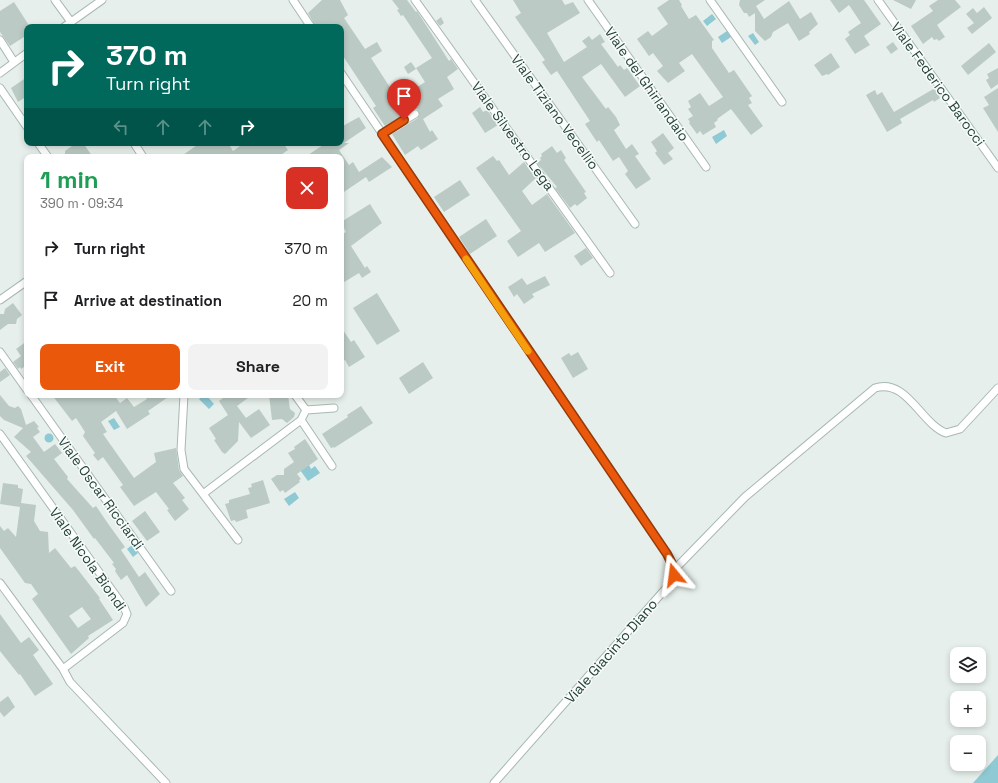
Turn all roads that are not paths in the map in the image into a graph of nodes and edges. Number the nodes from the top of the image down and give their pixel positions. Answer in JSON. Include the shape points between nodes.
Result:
{"nodes":[{"id":1,"x":55,"y":0,"type":"edge"},
{"id":2,"x":102,"y":0,"type":"edge"},
{"id":3,"x":293,"y":0,"type":"edge"},
{"id":4,"x":415,"y":0,"type":"edge"},
{"id":5,"x":475,"y":0,"type":"edge"},
{"id":6,"x":588,"y":0,"type":"edge"},
{"id":7,"x":710,"y":0,"type":"edge"},
{"id":8,"x":878,"y":0,"type":"edge"},
{"id":9,"x":71,"y":22,"type":"junction"},
{"id":10,"x":68,"y":24,"type":"edge"},
{"id":11,"x":309,"y":24,"type":"edge"},
{"id":12,"x":0,"y":40,"type":"edge"},
{"id":13,"x":24,"y":55,"type":"edge"},
{"id":14,"x":14,"y":62,"type":"junction"},
{"id":15,"x":0,"y":73,"type":"edge"},
{"id":16,"x":344,"y":77,"type":"edge"},
{"id":17,"x":0,"y":88,"type":"edge"},
{"id":18,"x":782,"y":102,"type":"dead end"},
{"id":19,"x":415,"y":114,"type":"dead end"},
{"id":20,"x":24,"y":123,"type":"edge"},
{"id":21,"x":382,"y":134,"type":"junction"},
{"id":22,"x":706,"y":167,"type":"dead end"},
{"id":23,"x":998,"y":168,"type":"edge"},
{"id":24,"x":635,"y":224,"type":"dead end"},
{"id":25,"x":610,"y":273,"type":"dead end"},
{"id":26,"x":24,"y":283,"type":"edge"},
{"id":27,"x":0,"y":300,"type":"edge"},
{"id":28,"x":0,"y":352,"type":"edge"},
{"id":29,"x":24,"y":386,"type":"edge"},
{"id":30,"x":998,"y":388,"type":"edge"},
{"id":31,"x":33,"y":398,"type":"edge"},
{"id":32,"x":184,"y":398,"type":"edge"},
{"id":33,"x":298,"y":398,"type":"edge"},
{"id":34,"x":334,"y":408,"type":"dead end"},
{"id":35,"x":306,"y":410,"type":"junction"},
{"id":36,"x":301,"y":420,"type":"junction"},
{"id":37,"x":0,"y":434,"type":"edge"},
{"id":38,"x":332,"y":466,"type":"dead end"},
{"id":39,"x":203,"y":494,"type":"junction"},
{"id":40,"x":238,"y":540,"type":"dead end"},
{"id":41,"x":674,"y":570,"type":"junction"},
{"id":42,"x":0,"y":583,"type":"edge"},
{"id":43,"x":171,"y":591,"type":"dead end"},
{"id":44,"x":63,"y":669,"type":"junction"},
{"id":45,"x":166,"y":783,"type":"edge"},
{"id":46,"x":494,"y":783,"type":"edge"}],
"edges":[{"from":1,"to":9,"type":"street"},
{"from":2,"to":9,"type":"street"},
{"from":3,"to":11,"type":"street"},
{"from":4,"to":25,"type":"street","name":"Viale Silvestro Lega"},
{"from":5,"to":24,"type":"street","name":"Viale Tiziano Vecellio"},
{"from":6,"to":22,"type":"street","name":"Viale del Ghirlandaio"},
{"from":7,"to":18,"type":"street"},
{"from":8,"to":23,"type":"street","name":"Viale Federico Barocci"},
{"from":9,"to":10,"type":"street"},
{"from":12,"to":14,"type":"street"},
{"from":13,"to":14,"type":"street"},
{"from":14,"to":15,"type":"street"},
{"from":16,"to":21,"type":"street"},
{"from":17,"to":20,"type":"street"},
{"from":19,"to":21,"type":"street"},
{"from":21,"to":41,"type":"street","via":[[667,554]]},
{"from":26,"to":27,"type":"street"},
{"from":28,"to":29,"type":"street"},
{"from":30,"to":41,"type":"street","via":[[960,429],[946,433],[935,426],[901,392],[886,386],[875,388],[745,497]]},
{"from":31,"to":43,"type":"street","name":"Viale Oscar Ricciardi"},
{"from":32,"to":39,"type":"street","via":[[181,450],[184,469]]},
{"from":33,"to":35,"type":"street"},
{"from":34,"to":35,"type":"street"},
{"from":35,"to":36,"type":"street"},
{"from":36,"to":38,"type":"street"},
{"from":36,"to":39,"type":"street"},
{"from":37,"to":44,"type":"street","name":"Viale Nicola Biondi","via":[[127,614],[123,623]]},
{"from":39,"to":40,"type":"street"},
{"from":41,"to":46,"type":"street","name":"Viale Giacinto Diano","via":[[668,586]]},
{"from":42,"to":44,"type":"street"},
{"from":44,"to":45,"type":"street","via":[[70,682]]}]}
